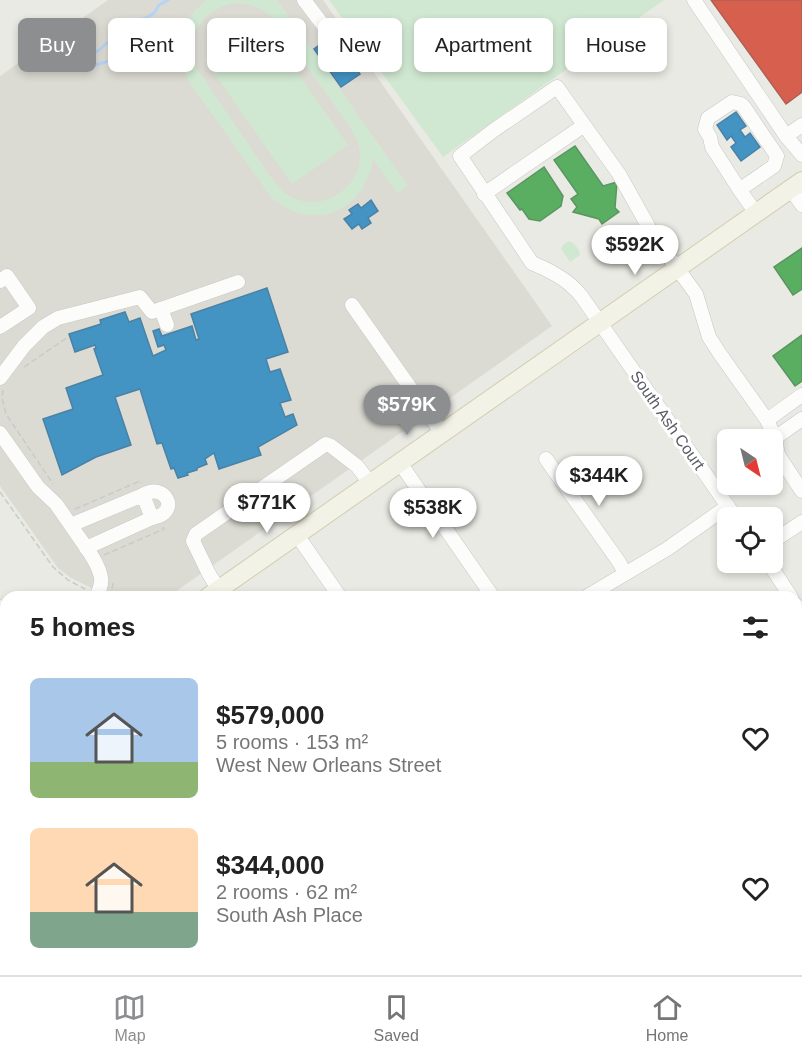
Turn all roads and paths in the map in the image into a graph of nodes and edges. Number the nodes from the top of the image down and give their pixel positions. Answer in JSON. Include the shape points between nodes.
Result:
{"nodes":[{"id":1,"x":304,"y":0,"type":"edge"},
{"id":2,"x":694,"y":0,"type":"edge"},
{"id":3,"x":318,"y":18,"type":"edge"},
{"id":4,"x":802,"y":125,"type":"edge"},
{"id":5,"x":583,"y":126,"type":"junction"},
{"id":6,"x":786,"y":136,"type":"junction"},
{"id":7,"x":802,"y":155,"type":"edge"},
{"id":8,"x":796,"y":185,"type":"edge"},
{"id":9,"x":741,"y":192,"type":"junction"},
{"id":10,"x":484,"y":194,"type":"junction"},
{"id":11,"x":802,"y":205,"type":"edge"},
{"id":12,"x":756,"y":213,"type":"junction"},
{"id":13,"x":677,"y":268,"type":"junction"},
{"id":14,"x":0,"y":280,"type":"edge"},
{"id":15,"x":238,"y":282,"type":"dead end"},
{"id":16,"x":352,"y":305,"type":"dead end"},
{"id":17,"x":29,"y":308,"type":"junction"},
{"id":18,"x":161,"y":309,"type":"junction"},
{"id":19,"x":600,"y":322,"type":"junction"},
{"id":20,"x":167,"y":325,"type":"dead end"},
{"id":21,"x":0,"y":327,"type":"edge"},
{"id":22,"x":43,"y":327,"type":"junction"},
{"id":23,"x":68,"y":337,"type":"dead end"},
{"id":24,"x":19,"y":370,"type":"dead end"},
{"id":25,"x":3,"y":381,"type":"edge"},
{"id":26,"x":802,"y":395,"type":"edge"},
{"id":27,"x":802,"y":419,"type":"edge"},
{"id":28,"x":766,"y":420,"type":"junction"},
{"id":29,"x":770,"y":429,"type":"edge"},
{"id":30,"x":783,"y":432,"type":"edge"},
{"id":31,"x":0,"y":433,"type":"edge"},
{"id":32,"x":442,"y":433,"type":"junction"},
{"id":33,"x":546,"y":459,"type":"dead end"},
{"id":34,"x":783,"y":462,"type":"edge"},
{"id":35,"x":400,"y":463,"type":"junction"},
{"id":36,"x":370,"y":483,"type":"junction"},
{"id":37,"x":54,"y":486,"type":"dead end"},
{"id":38,"x":802,"y":491,"type":"edge"},
{"id":39,"x":0,"y":492,"type":"edge"},
{"id":40,"x":143,"y":495,"type":"junction"},
{"id":41,"x":729,"y":507,"type":"edge"},
{"id":42,"x":152,"y":518,"type":"junction"},
{"id":43,"x":717,"y":521,"type":"edge"},
{"id":44,"x":802,"y":522,"type":"edge"},
{"id":45,"x":72,"y":527,"type":"junction"},
{"id":46,"x":297,"y":535,"type":"junction"},
{"id":47,"x":783,"y":535,"type":"edge"},
{"id":48,"x":86,"y":548,"type":"junction"},
{"id":49,"x":625,"y":573,"type":"junction"},
{"id":50,"x":775,"y":573,"type":"edge"},
{"id":51,"x":87,"y":591,"type":"edge"},
{"id":52,"x":95,"y":591,"type":"edge"},
{"id":53,"x":213,"y":591,"type":"edge"},
{"id":54,"x":216,"y":591,"type":"edge"},
{"id":55,"x":336,"y":591,"type":"edge"},
{"id":56,"x":489,"y":591,"type":"edge"},
{"id":57,"x":596,"y":591,"type":"edge"},
{"id":58,"x":787,"y":591,"type":"edge"}],
"edges":[{"from":1,"to":3,"type":"street"},
{"from":2,"to":6,"type":"street"},
{"from":4,"to":6,"type":"street"},
{"from":5,"to":10,"type":"street"},
{"from":5,"to":10,"type":"street","name":"South Ash Court","via":[[557,87],[494,130],[460,156]]},
{"from":5,"to":13,"type":"street","via":[[620,174],[653,235]]},
{"from":6,"to":7,"type":"street"},
{"from":8,"to":11,"type":"street"},
{"from":8,"to":12,"type":"main road"},
{"from":9,"to":9,"type":"street","via":[[705,129],[708,118],[732,102],[744,107],[777,156],[774,165]]},
{"from":9,"to":12,"type":"street"},
{"from":10,"to":19,"type":"street","name":"South Ash Court","via":[[532,263],[569,283]]},
{"from":12,"to":13,"type":"main road"},
{"from":13,"to":19,"type":"main road"},
{"from":13,"to":28,"type":"street","via":[[696,294],[710,337]]},
{"from":14,"to":17,"type":"street","via":[[7,276]]},
{"from":15,"to":18,"type":"street"},
{"from":16,"to":32,"type":"street"},
{"from":17,"to":21,"type":"street"},
{"from":17,"to":22,"type":"street"},
{"from":18,"to":20,"type":"street"},
{"from":18,"to":22,"type":"street","via":[[152,312],[140,297],[58,318]]},
{"from":19,"to":32,"type":"main road"},
{"from":19,"to":41,"type":"street","name":"South Ash Court"},
{"from":22,"to":25,"type":"street","via":[[24,346]]},
{"from":23,"to":24,"type":"path"},
{"from":25,"to":37,"type":"path","via":[[6,414]]},
{"from":26,"to":28,"type":"street"},
{"from":27,"to":30,"type":"street"},
{"from":28,"to":29,"type":"street"},
{"from":31,"to":45,"type":"street"},
{"from":32,"to":35,"type":"main road"},
{"from":33,"to":49,"type":"street"},
{"from":34,"to":38,"type":"street"},
{"from":35,"to":36,"type":"main road"},
{"from":35,"to":56,"type":"street"},
{"from":36,"to":46,"type":"main road"},
{"from":36,"to":53,"type":"street","via":[[357,466],[326,444],[196,534],[193,541]]},
{"from":39,"to":51,"type":"path","via":[[53,567]]},
{"from":40,"to":42,"type":"street"},
{"from":40,"to":42,"type":"street","via":[[156,491],[168,502],[161,517]]},
{"from":40,"to":45,"type":"street"},
{"from":42,"to":48,"type":"street"},
{"from":43,"to":49,"type":"street"},
{"from":44,"to":47,"type":"street"},
{"from":45,"to":48,"type":"street"},
{"from":46,"to":54,"type":"main road"},
{"from":46,"to":55,"type":"street"},
{"from":48,"to":52,"type":"street","via":[[101,578],[101,586]]},
{"from":49,"to":57,"type":"street"},
{"from":50,"to":58,"type":"street"}]}
